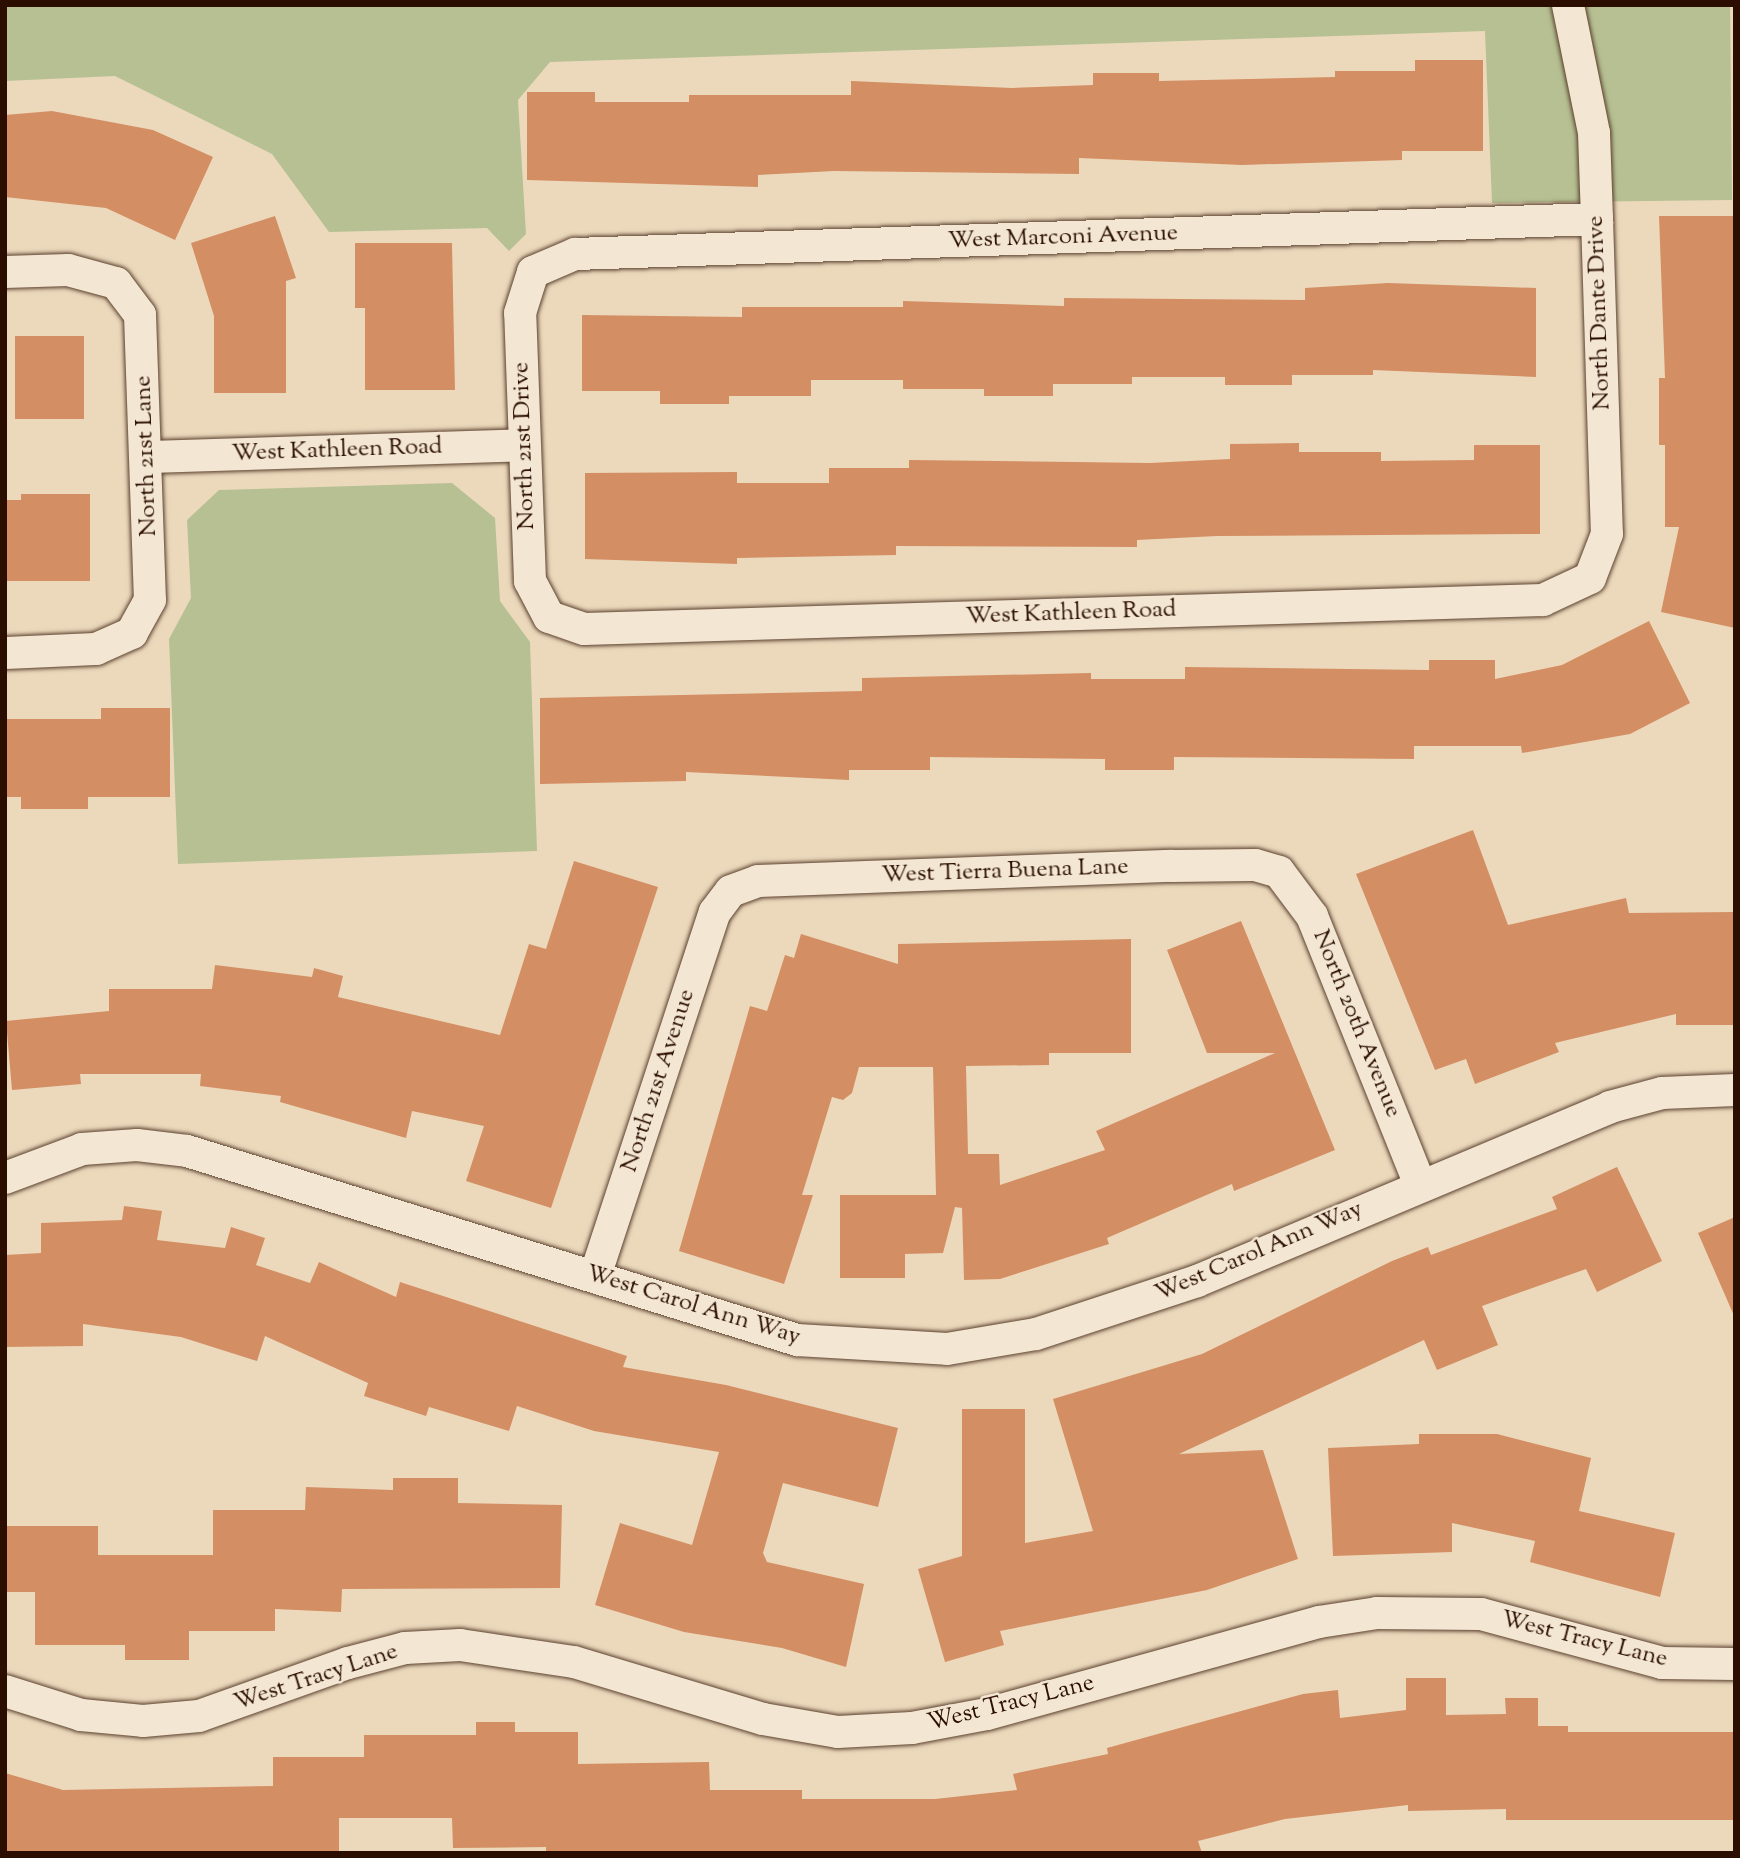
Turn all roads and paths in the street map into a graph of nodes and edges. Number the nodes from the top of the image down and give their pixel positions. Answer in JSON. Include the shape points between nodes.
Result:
{"nodes":[{"id":1,"x":1556,"y":5,"type":"edge"},
{"id":2,"x":1568,"y":5,"type":"edge"},
{"id":3,"x":1578,"y":47,"type":"junction"},
{"id":4,"x":1597,"y":219,"type":"junction"},
{"id":5,"x":5,"y":272,"type":"edge"},
{"id":6,"x":533,"y":272,"type":"joint"},
{"id":7,"x":524,"y":445,"type":"junction"},
{"id":8,"x":150,"y":457,"type":"junction"},
{"id":9,"x":1590,"y":578,"type":"joint"},
{"id":10,"x":549,"y":617,"type":"joint"},
{"id":11,"x":5,"y":653,"type":"edge"},
{"id":12,"x":1279,"y":872,"type":"joint"},
{"id":13,"x":731,"y":891,"type":"joint"},
{"id":14,"x":1735,"y":1090,"type":"edge"},
{"id":15,"x":5,"y":1178,"type":"edge"},
{"id":16,"x":1420,"y":1185,"type":"junction"},
{"id":17,"x":595,"y":1276,"type":"junction"},
{"id":18,"x":1735,"y":1664,"type":"edge"},
{"id":19,"x":5,"y":1691,"type":"edge"}],
"edges":[{"from":1,"to":3,"type":"street","name":"North Dante Drive"},
{"from":2,"to":3,"type":"street","name":"North Dante Drive"},
{"from":3,"to":4,"type":"street","name":"North Dante Drive","via":[[1594,133]]},
{"from":4,"to":6,"type":"street","name":"West Marconi Avenue","via":[[575,254]]},
{"from":4,"to":9,"type":"street","name":"North Dante Drive","via":[[1607,534]]},
{"from":5,"to":8,"type":"street","name":"North 21st Lane","via":[[68,270],[116,283],[140,315]]},
{"from":6,"to":7,"type":"street","name":"North 21st Drive","via":[[520,313]]},
{"from":7,"to":8,"type":"street","name":"West Kathleen Road"},
{"from":7,"to":10,"type":"street","name":"North 21st Drive","via":[[530,581]]},
{"from":8,"to":11,"type":"street","name":"North 21st Lane","via":[[150,600],[132,633],[96,649]]},
{"from":9,"to":10,"type":"street","name":"West Kathleen Road","via":[[1529,600],[584,629]]},
{"from":12,"to":13,"type":"street","name":"West Tierra Buena Lane","via":[[1255,864],[1159,866],[758,881]]},
{"from":12,"to":16,"type":"street","name":"North 20th Avenue","via":[[1312,916]]},
{"from":13,"to":17,"type":"street","name":"North 21st Avenue","via":[[715,912]]},
{"from":14,"to":16,"type":"street","name":"West Carol Ann Way","via":[[1662,1093],[1610,1107]]},
{"from":15,"to":17,"type":"street","name":"West Carol Ann Way","via":[[82,1149],[136,1145],[187,1151]]},
{"from":16,"to":17,"type":"street","name":"West Carol Ann Way","via":[[1097,1317],[947,1349],[797,1340]]},
{"from":18,"to":19,"type":"street","name":"West Tracy Lane","via":[[1662,1663],[1481,1614],[1377,1613],[1319,1622],[987,1714],[912,1728],[838,1732],[763,1719],[573,1661],[460,1645],[405,1648],[359,1660],[200,1716],[143,1721],[81,1715]]}]}
